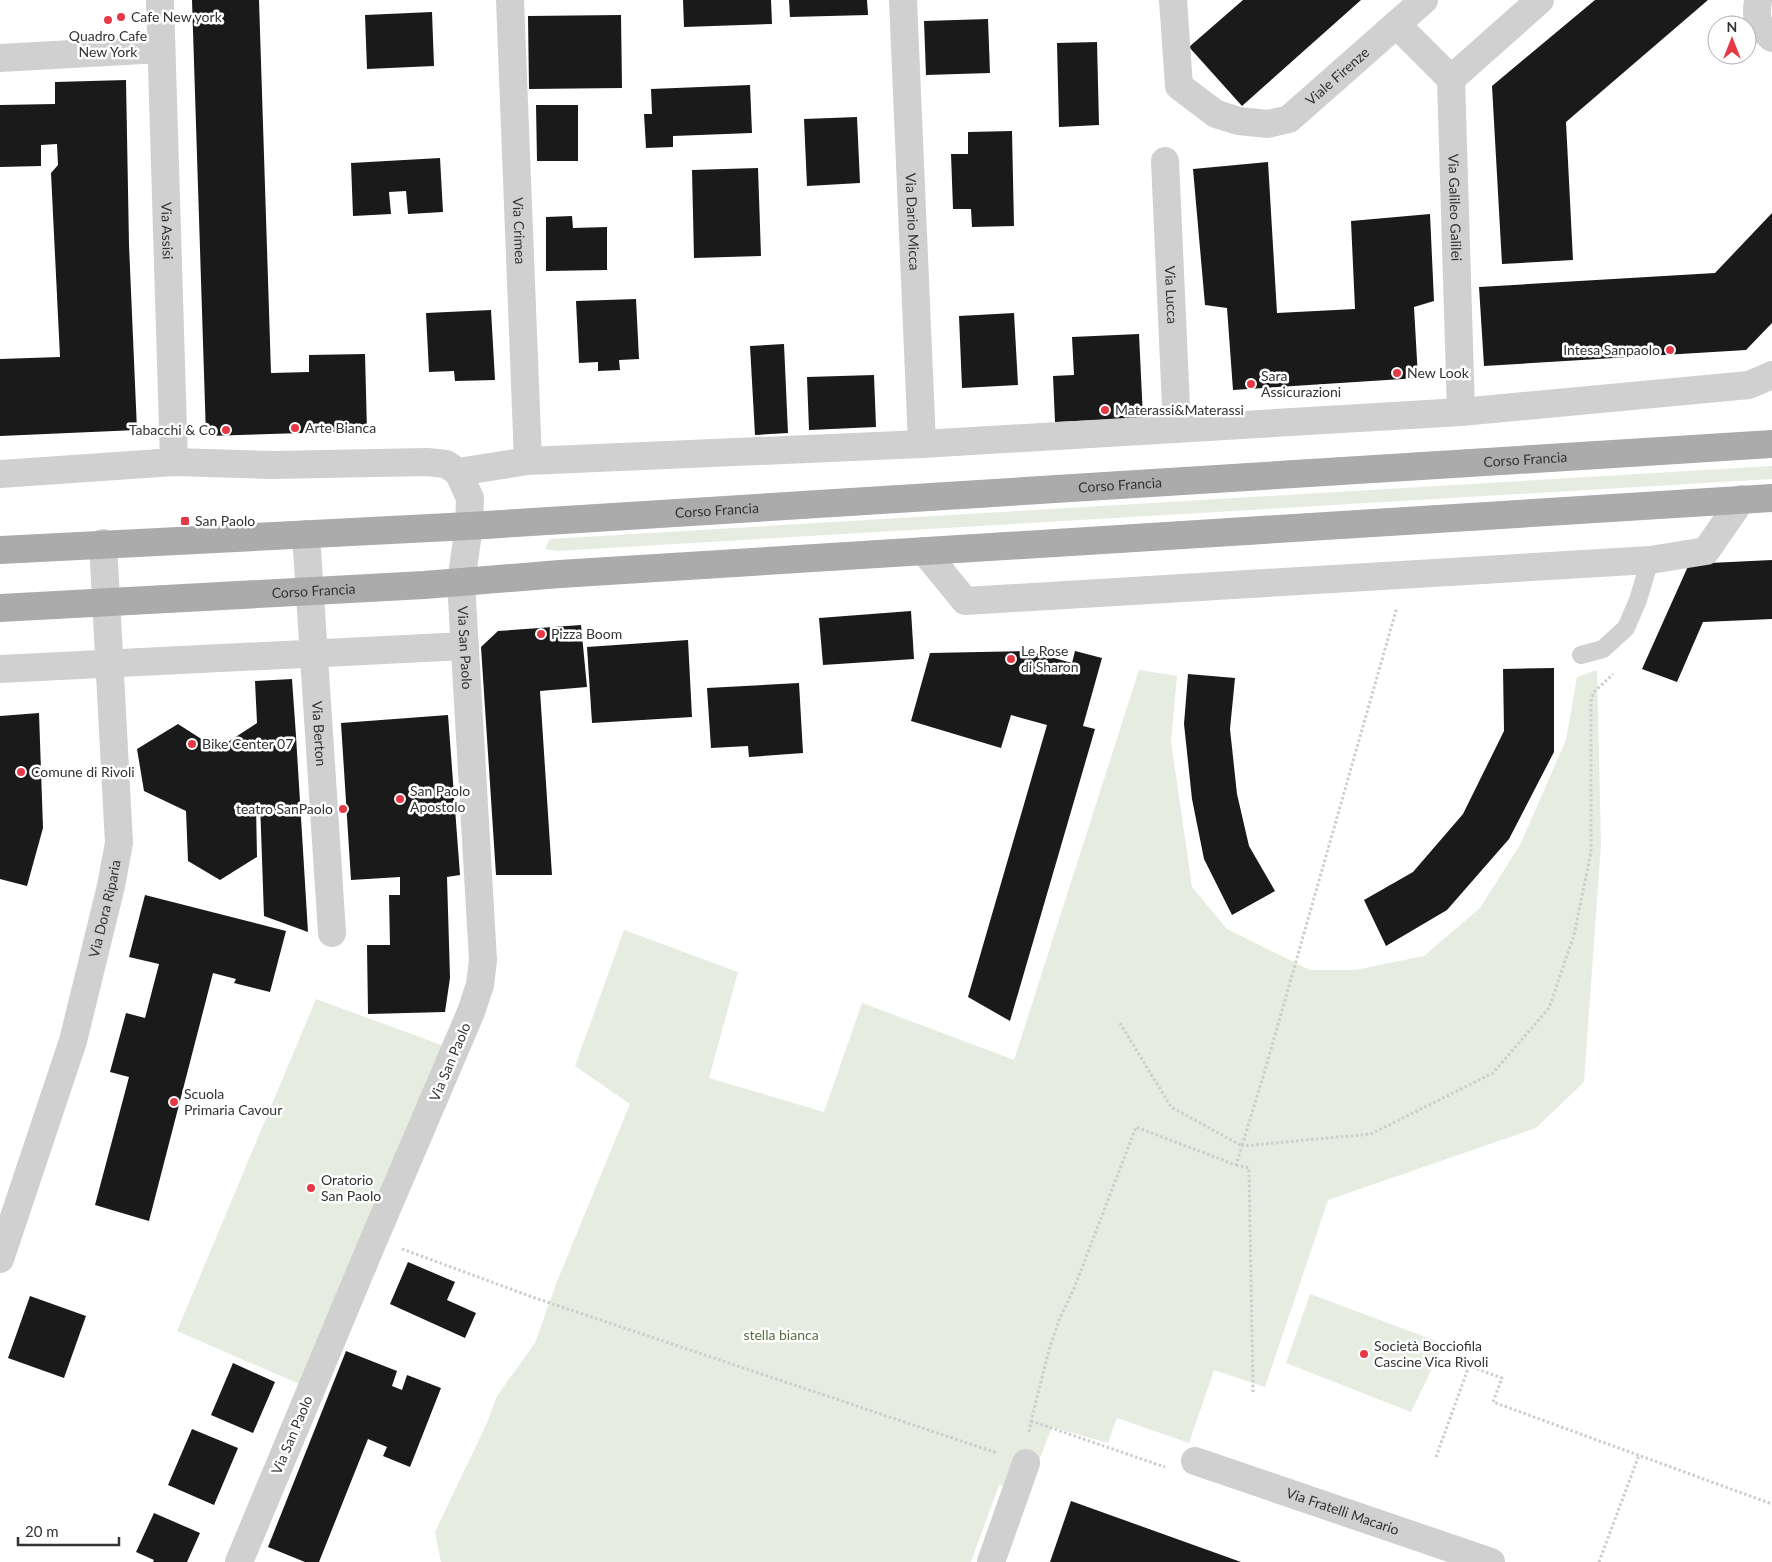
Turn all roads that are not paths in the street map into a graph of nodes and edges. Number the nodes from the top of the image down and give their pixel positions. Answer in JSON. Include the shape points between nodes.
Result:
{"nodes":[{"id":1,"x":160,"y":0,"type":"edge"},
{"id":2,"x":510,"y":0,"type":"edge"},
{"id":3,"x":903,"y":0,"type":"edge"},
{"id":4,"x":1174,"y":0,"type":"edge"},
{"id":5,"x":1424,"y":0,"type":"edge"},
{"id":6,"x":1540,"y":0,"type":"edge"},
{"id":7,"x":1758,"y":0,"type":"edge"},
{"id":8,"x":1396,"y":25,"type":"junction"},
{"id":9,"x":1772,"y":38,"type":"edge"},
{"id":10,"x":161,"y":49,"type":"junction"},
{"id":11,"x":0,"y":58,"type":"edge"},
{"id":12,"x":1451,"y":79,"type":"junction"},
{"id":13,"x":1165,"y":161,"type":"dead end"},
{"id":14,"x":1760,"y":380,"type":"edge"},
{"id":15,"x":1461,"y":412,"type":"junction"},
{"id":16,"x":1176,"y":429,"type":"junction"},
{"id":17,"x":922,"y":444,"type":"junction"},
{"id":18,"x":1772,"y":444,"type":"edge"},
{"id":19,"x":528,"y":461,"type":"junction"},
{"id":20,"x":174,"y":462,"type":"junction"},
{"id":21,"x":458,"y":472,"type":"junction"},
{"id":22,"x":0,"y":474,"type":"edge"},
{"id":23,"x":1772,"y":498,"type":"edge"},
{"id":24,"x":1742,"y":500,"type":"junction"},
{"id":25,"x":469,"y":526,"type":"junction"},
{"id":26,"x":306,"y":534,"type":"junction"},
{"id":27,"x":103,"y":543,"type":"junction"},
{"id":28,"x":0,"y":550,"type":"edge"},
{"id":29,"x":925,"y":552,"type":"junction"},
{"id":30,"x":1650,"y":560,"type":"junction"},
{"id":31,"x":461,"y":582,"type":"junction"},
{"id":32,"x":309,"y":591,"type":"junction"},
{"id":33,"x":106,"y":601,"type":"junction"},
{"id":34,"x":0,"y":608,"type":"edge"},
{"id":35,"x":465,"y":646,"type":"junction"},
{"id":36,"x":313,"y":653,"type":"junction"},
{"id":37,"x":1581,"y":655,"type":"dead end"},
{"id":38,"x":110,"y":663,"type":"junction"},
{"id":39,"x":0,"y":669,"type":"edge"},
{"id":40,"x":332,"y":933,"type":"dead end"},
{"id":41,"x":0,"y":1259,"type":"edge"},
{"id":42,"x":1195,"y":1461,"type":"road end"},
{"id":43,"x":1026,"y":1463,"type":"road end"},
{"id":44,"x":239,"y":1562,"type":"edge"},
{"id":45,"x":990,"y":1562,"type":"edge"},
{"id":46,"x":1491,"y":1562,"type":"edge"}],
"edges":[{"from":1,"to":10,"type":"street","name":"Via Assisi"},
{"from":2,"to":19,"type":"street","name":"Via Crimea"},
{"from":3,"to":17,"type":"street","name":"Via Dario Micca"},
{"from":4,"to":8,"type":"street","name":"Viale Firenze","via":[[1179,86],[1216,114],[1240,121],[1268,124],[1289,119]]},
{"from":5,"to":8,"type":"street","name":"Viale Firenze"},
{"from":6,"to":12,"type":"street"},
{"from":7,"to":9,"type":"street","via":[[1758,22],[1761,30]]},
{"from":8,"to":12,"type":"street"},
{"from":10,"to":11,"type":"street"},
{"from":10,"to":20,"type":"street","name":"Via Assisi"},
{"from":12,"to":15,"type":"street","name":"Via Galileo Galilei"},
{"from":13,"to":16,"type":"street","name":"Via Lucca"},
{"from":14,"to":15,"type":"street"},
{"from":15,"to":16,"type":"street"},
{"from":16,"to":17,"type":"street"},
{"from":17,"to":19,"type":"street"},
{"from":18,"to":25,"type":"main road","name":"Corso Francia"},
{"from":19,"to":21,"type":"street"},
{"from":20,"to":21,"type":"street","via":[[272,465],[427,462],[446,464]]},
{"from":20,"to":22,"type":"street"},
{"from":21,"to":25,"type":"street","via":[[470,498]]},
{"from":23,"to":24,"type":"main road","name":"Corso Francia"},
{"from":24,"to":29,"type":"main road","name":"Corso Francia"},
{"from":24,"to":30,"type":"street","via":[[1706,551]]},
{"from":25,"to":26,"type":"main road","name":"Corso Francia"},
{"from":25,"to":31,"type":"street","name":"Via San Paolo"},
{"from":26,"to":27,"type":"main road","name":"Corso Francia"},
{"from":26,"to":32,"type":"street","name":"Via Berton"},
{"from":27,"to":28,"type":"main road","name":"Corso Francia"},
{"from":27,"to":33,"type":"street","name":"Via Dora Riparia"},
{"from":29,"to":30,"type":"street","via":[[965,601]]},
{"from":29,"to":31,"type":"main road","name":"Corso Francia"},
{"from":30,"to":37,"type":"lane","via":[[1626,628],[1603,649]]},
{"from":31,"to":32,"type":"main road","name":"Corso Francia"},
{"from":31,"to":35,"type":"street","name":"Via San Paolo"},
{"from":32,"to":33,"type":"main road","name":"Corso Francia"},
{"from":32,"to":36,"type":"street","name":"Via Berton"},
{"from":33,"to":34,"type":"main road","name":"Corso Francia"},
{"from":33,"to":38,"type":"street","name":"Via Dora Riparia"},
{"from":35,"to":36,"type":"street"},
{"from":35,"to":44,"type":"street","name":"Via San Paolo","via":[[483,960],[480,985],[472,1012]]},
{"from":36,"to":38,"type":"street"},
{"from":36,"to":40,"type":"street","name":"Via Berton"},
{"from":38,"to":39,"type":"street"},
{"from":38,"to":41,"type":"street","name":"Via Dora Riparia","via":[[119,843],[72,1040]]},
{"from":42,"to":46,"type":"street","name":"Via Fratelli Macario"},
{"from":43,"to":45,"type":"street"}]}
